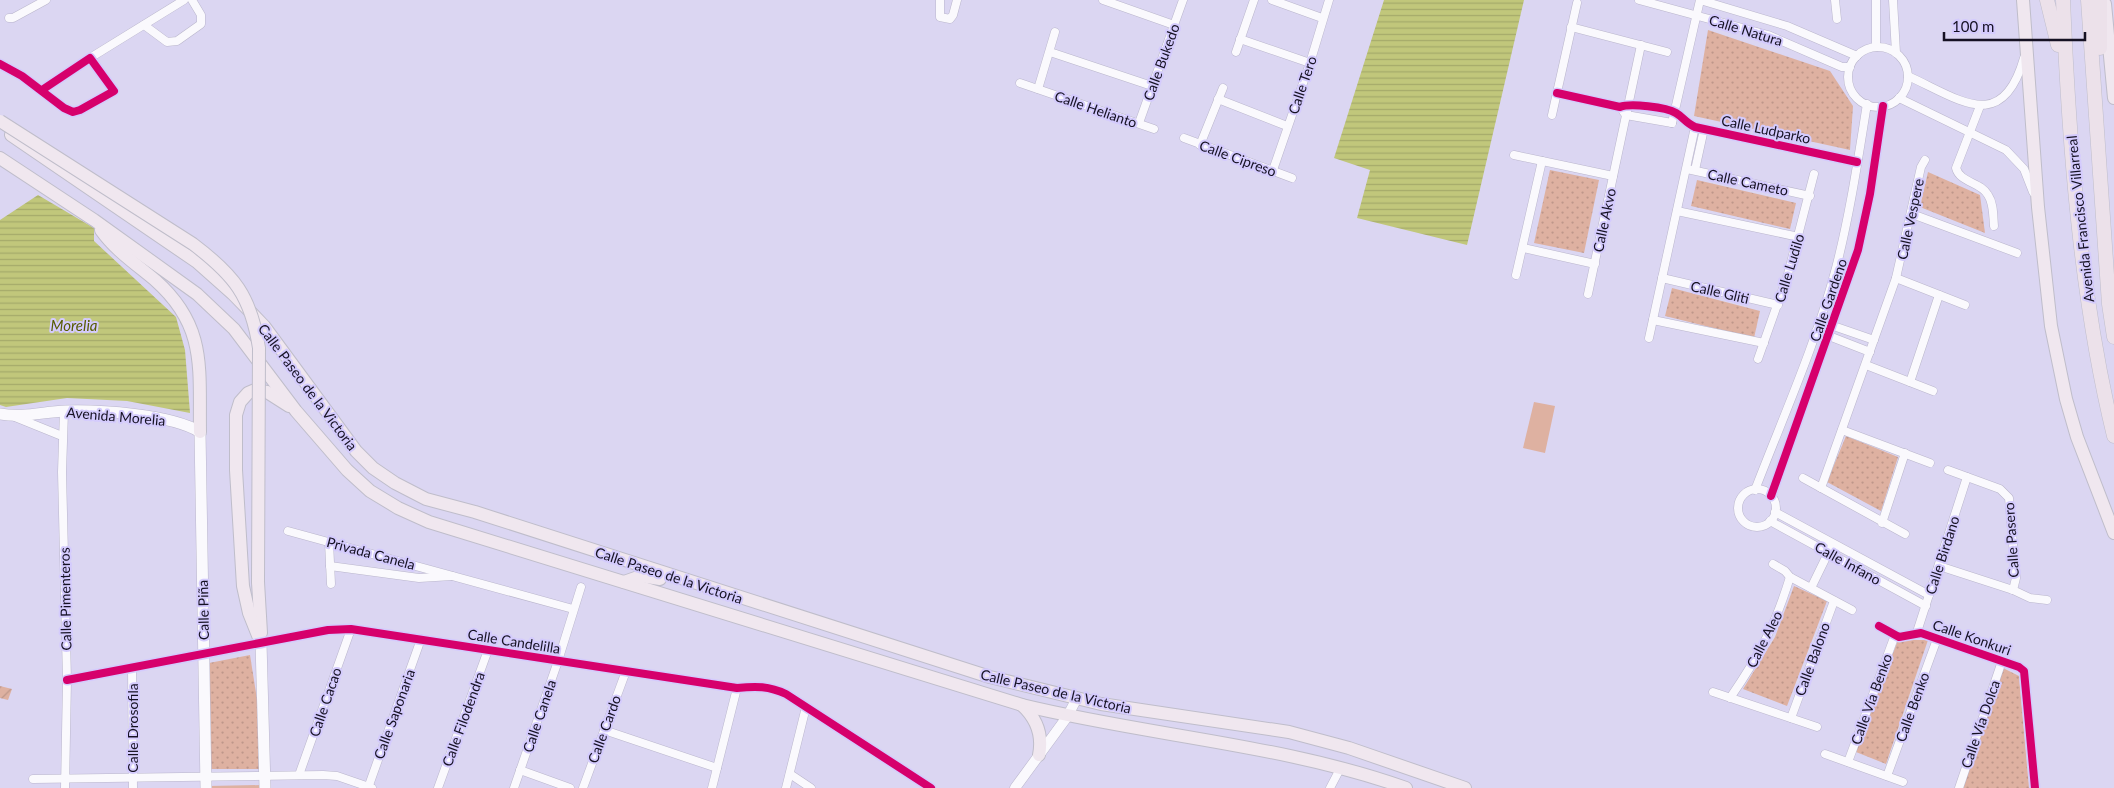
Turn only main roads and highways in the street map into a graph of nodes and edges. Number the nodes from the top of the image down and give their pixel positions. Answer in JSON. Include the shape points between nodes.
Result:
{"nodes":[{"id":1,"x":2023,"y":0,"type":"edge"},
{"id":2,"x":2047,"y":0,"type":"edge"},
{"id":3,"x":2063,"y":0,"type":"edge"},
{"id":4,"x":2088,"y":0,"type":"edge"},
{"id":5,"x":2100,"y":0,"type":"edge"},
{"id":6,"x":2105,"y":0,"type":"edge"},
{"id":7,"x":2066,"y":73,"type":"junction"},
{"id":8,"x":2114,"y":98,"type":"edge"},
{"id":9,"x":2097,"y":120,"type":"junction"},
{"id":10,"x":0,"y":121,"type":"edge"},
{"id":11,"x":0,"y":127,"type":"edge"},
{"id":12,"x":0,"y":158,"type":"edge"},
{"id":13,"x":94,"y":220,"type":"junction"},
{"id":14,"x":2114,"y":337,"type":"edge"},
{"id":15,"x":296,"y":411,"type":"junction"},
{"id":16,"x":0,"y":414,"type":"edge"},
{"id":17,"x":200,"y":432,"type":"junction"},
{"id":18,"x":2114,"y":436,"type":"edge"},
{"id":19,"x":2114,"y":534,"type":"edge"},
{"id":20,"x":624,"y":582,"type":"junction"},
{"id":21,"x":697,"y":585,"type":"junction"},
{"id":22,"x":261,"y":643,"type":"junction"},
{"id":23,"x":818,"y":643,"type":"junction"},
{"id":24,"x":899,"y":648,"type":"junction"},
{"id":25,"x":1022,"y":705,"type":"junction"},
{"id":26,"x":1039,"y":755,"type":"road end"},
{"id":27,"x":206,"y":782,"type":"edge"},
{"id":28,"x":265,"y":788,"type":"edge"},
{"id":29,"x":1406,"y":788,"type":"edge"},
{"id":30,"x":1465,"y":788,"type":"edge"}],
"edges":[{"from":1,"to":19,"type":"main road","via":[[2038,207],[2051,326],[2063,390],[2088,469]]},
{"from":2,"to":7,"type":"highway"},
{"from":3,"to":7,"type":"highway","name":"Avenida Francisco Villarreal"},
{"from":4,"to":9,"type":"highway","name":"Avenida Francisco Villarreal"},
{"from":5,"to":9,"type":"highway"},
{"from":6,"to":8,"type":"main road"},
{"from":7,"to":18,"type":"highway","name":"Avenida Francisco Villarreal","via":[[2088,300],[2096,358]]},
{"from":9,"to":14,"type":"highway","name":"Avenida Francisco Villarreal"},
{"from":10,"to":22,"type":"main road","bridge":true,"via":[[220,264],[248,304],[259,348],[258,582]]},
{"from":11,"to":21,"type":"main road","name":"Calle Paseo de la Victoria","via":[[197,262],[233,294],[264,326],[356,451],[395,483],[426,499]]},
{"from":12,"to":13,"type":"main road","name":"Calle Paseo de la Victoria"},
{"from":13,"to":15,"type":"main road","name":"Calle Paseo de la Victoria","via":[[198,294],[234,329]]},
{"from":13,"to":17,"type":"main road","via":[[113,245],[170,294],[186,317],[198,351]]},
{"from":15,"to":20,"type":"main road","name":"Calle Paseo de la Victoria","via":[[347,470],[370,491],[398,508],[429,522]]},
{"from":15,"to":22,"type":"main road","via":[[267,392],[255,390],[240,402],[236,415],[243,586]]},
{"from":16,"to":17,"type":"main road","name":"Avenida Morelia","via":[[102,412],[176,421]]},
{"from":17,"to":27,"type":"main road","name":"Calle Piña"},
{"from":20,"to":21,"type":"main road","via":[[641,576]]},
{"from":20,"to":23,"type":"main road","name":"Calle Paseo de la Victoria"},
{"from":21,"to":24,"type":"main road","name":"Calle Paseo de la Victoria"},
{"from":22,"to":28,"type":"main road"},
{"from":23,"to":24,"type":"main road","via":[[838,642],[882,655],[896,653]]},
{"from":23,"to":25,"type":"main road","name":"Calle Paseo de la Victoria"},
{"from":24,"to":30,"type":"main road","name":"Calle Paseo de la Victoria","via":[[990,677],[1100,704],[1289,732],[1349,748]]},
{"from":25,"to":26,"type":"main road","via":[[1038,729]]},
{"from":25,"to":29,"type":"main road","name":"Calle Paseo de la Victoria","via":[[1341,767]]}]}
